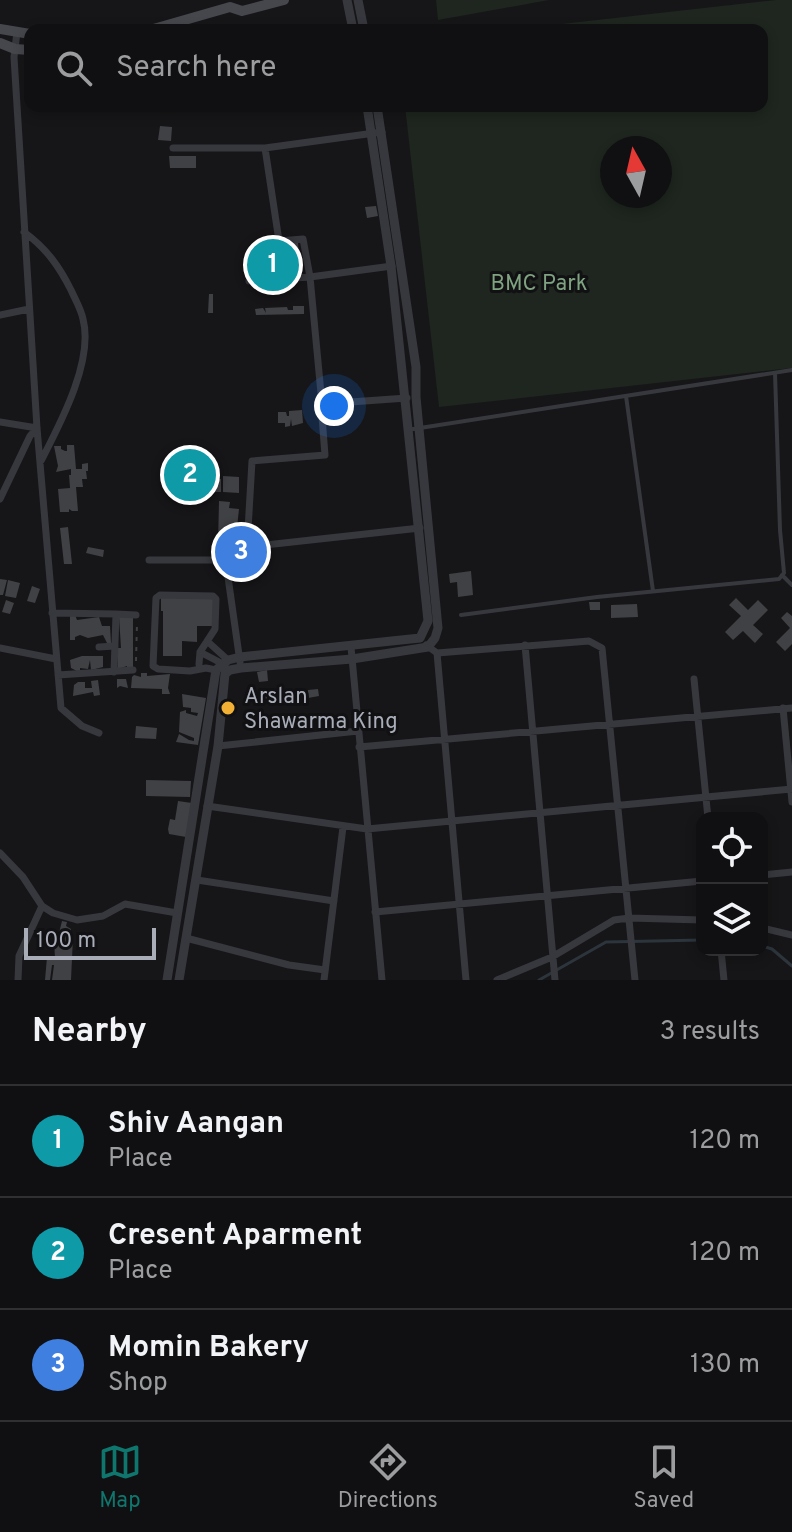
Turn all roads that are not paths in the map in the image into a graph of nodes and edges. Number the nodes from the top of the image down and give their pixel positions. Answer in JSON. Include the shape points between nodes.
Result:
{"nodes":[{"id":1,"x":284,"y":0,"type":"edge"},
{"id":2,"x":347,"y":0,"type":"edge"},
{"id":3,"x":358,"y":0,"type":"edge"},
{"id":4,"x":237,"y":4,"type":"edge"},
{"id":5,"x":170,"y":24,"type":"edge"},
{"id":6,"x":352,"y":24,"type":"edge"},
{"id":7,"x":363,"y":24,"type":"edge"},
{"id":8,"x":0,"y":29,"type":"edge"},
{"id":9,"x":17,"y":32,"type":"junction"},
{"id":10,"x":24,"y":33,"type":"edge"},
{"id":11,"x":8,"y":46,"type":"edge"},
{"id":12,"x":369,"y":112,"type":"edge"},
{"id":13,"x":377,"y":112,"type":"edge"},
{"id":14,"x":376,"y":132,"type":"junction"},
{"id":15,"x":173,"y":148,"type":"dead end"},
{"id":16,"x":265,"y":148,"type":"junction"},
{"id":17,"x":24,"y":232,"type":"junction"},
{"id":18,"x":402,"y":265,"type":"junction"},
{"id":19,"x":391,"y":266,"type":"junction"},
{"id":20,"x":310,"y":277,"type":"junction"},
{"id":21,"x":249,"y":281,"type":"dead end"},
{"id":22,"x":29,"y":309,"type":"junction"},
{"id":23,"x":0,"y":315,"type":"edge"},
{"id":24,"x":792,"y":370,"type":"edge"},
{"id":25,"x":775,"y":373,"type":"junction"},
{"id":26,"x":626,"y":396,"type":"junction"},
{"id":27,"x":416,"y":397,"type":"junction"},
{"id":28,"x":405,"y":398,"type":"junction"},
{"id":29,"x":322,"y":417,"type":"dead end"},
{"id":30,"x":0,"y":422,"type":"edge"},
{"id":31,"x":37,"y":428,"type":"junction"},
{"id":32,"x":420,"y":428,"type":"junction"},
{"id":33,"x":407,"y":430,"type":"junction"},
{"id":34,"x":40,"y":463,"type":"junction"},
{"id":35,"x":0,"y":499,"type":"edge"},
{"id":36,"x":417,"y":528,"type":"junction"},
{"id":37,"x":430,"y":528,"type":"junction"},
{"id":38,"x":247,"y":547,"type":"junction"},
{"id":39,"x":432,"y":549,"type":"junction"},
{"id":40,"x":419,"y":550,"type":"junction"},
{"id":41,"x":149,"y":560,"type":"dead end"},
{"id":42,"x":226,"y":560,"type":"junction"},
{"id":43,"x":782,"y":575,"type":"junction"},
{"id":44,"x":792,"y":585,"type":"edge"},
{"id":45,"x":653,"y":591,"type":"junction"},
{"id":46,"x":430,"y":599,"type":"junction"},
{"id":47,"x":52,"y":613,"type":"junction"},
{"id":48,"x":116,"y":614,"type":"junction"},
{"id":49,"x":136,"y":615,"type":"road end"},
{"id":50,"x":461,"y":615,"type":"dead end"},
{"id":51,"x":420,"y":638,"type":"junction"},
{"id":52,"x":207,"y":641,"type":"junction"},
{"id":53,"x":525,"y":645,"type":"junction"},
{"id":54,"x":115,"y":646,"type":"junction"},
{"id":55,"x":99,"y":647,"type":"dead end"},
{"id":56,"x":351,"y":647,"type":"junction"},
{"id":57,"x":0,"y":648,"type":"edge"},
{"id":58,"x":432,"y":650,"type":"junction"},
{"id":59,"x":200,"y":652,"type":"junction"},
{"id":60,"x":240,"y":657,"type":"junction"},
{"id":61,"x":56,"y":659,"type":"junction"},
{"id":62,"x":352,"y":659,"type":"junction"},
{"id":63,"x":199,"y":664,"type":"dead end"},
{"id":64,"x":222,"y":665,"type":"junction"},
{"id":65,"x":241,"y":668,"type":"junction"},
{"id":66,"x":133,"y":670,"type":"road end"},
{"id":67,"x":114,"y":672,"type":"junction"},
{"id":68,"x":58,"y":675,"type":"junction"},
{"id":69,"x":694,"y":679,"type":"dead end"},
{"id":70,"x":788,"y":708,"type":"edge"},
{"id":71,"x":698,"y":716,"type":"junction"},
{"id":72,"x":609,"y":724,"type":"junction"},
{"id":73,"x":358,"y":731,"type":"junction"},
{"id":74,"x":532,"y":731,"type":"junction"},
{"id":75,"x":99,"y":733,"type":"dead end"},
{"id":76,"x":444,"y":739,"type":"junction"},
{"id":77,"x":218,"y":746,"type":"junction"},
{"id":78,"x":359,"y":747,"type":"junction"},
{"id":79,"x":791,"y":789,"type":"edge"},
{"id":80,"x":706,"y":797,"type":"junction"},
{"id":81,"x":792,"y":802,"type":"edge"},
{"id":82,"x":618,"y":805,"type":"junction"},
{"id":83,"x":207,"y":806,"type":"junction"},
{"id":84,"x":707,"y":812,"type":"edge"},
{"id":85,"x":540,"y":813,"type":"junction"},
{"id":86,"x":451,"y":821,"type":"junction"},
{"id":87,"x":343,"y":827,"type":"junction"},
{"id":88,"x":367,"y":829,"type":"junction"},
{"id":89,"x":191,"y":836,"type":"junction"},
{"id":90,"x":202,"y":839,"type":"junction"},
{"id":91,"x":0,"y":853,"type":"edge"},
{"id":92,"x":792,"y":872,"type":"edge"},
{"id":93,"x":768,"y":874,"type":"edge"},
{"id":94,"x":197,"y":880,"type":"junction"},
{"id":95,"x":696,"y":882,"type":"edge"},
{"id":96,"x":626,"y":888,"type":"junction"},
{"id":97,"x":547,"y":896,"type":"junction"},
{"id":98,"x":334,"y":901,"type":"junction"},
{"id":99,"x":459,"y":904,"type":"junction"},
{"id":100,"x":42,"y":906,"type":"junction"},
{"id":101,"x":375,"y":912,"type":"junction"},
{"id":102,"x":177,"y":913,"type":"junction"},
{"id":103,"x":629,"y":918,"type":"junction"},
{"id":104,"x":696,"y":920,"type":"edge"},
{"id":105,"x":768,"y":929,"type":"edge"},
{"id":106,"x":792,"y":935,"type":"edge"},
{"id":107,"x":186,"y":938,"type":"junction"},
{"id":108,"x":722,"y":956,"type":"edge"},
{"id":109,"x":553,"y":961,"type":"junction"},
{"id":110,"x":325,"y":970,"type":"junction"},
{"id":111,"x":18,"y":980,"type":"edge"},
{"id":112,"x":167,"y":980,"type":"edge"},
{"id":113,"x":179,"y":980,"type":"edge"},
{"id":114,"x":324,"y":980,"type":"edge"},
{"id":115,"x":382,"y":980,"type":"edge"},
{"id":116,"x":466,"y":980,"type":"edge"},
{"id":117,"x":497,"y":980,"type":"edge"},
{"id":118,"x":555,"y":980,"type":"edge"},
{"id":119,"x":635,"y":980,"type":"edge"},
{"id":120,"x":724,"y":980,"type":"edge"}],
"edges":[{"from":1,"to":4,"type":"main road"},
{"from":2,"to":6,"type":"street"},
{"from":3,"to":7,"type":"street"},
{"from":4,"to":5,"type":"main road"},
{"from":8,"to":9,"type":"main road"},
{"from":9,"to":10,"type":"main road"},
{"from":9,"to":11,"type":"street"},
{"from":11,"to":17,"type":"street"},
{"from":12,"to":14,"type":"street"},
{"from":13,"to":14,"type":"street"},
{"from":14,"to":16,"type":"street"},
{"from":14,"to":18,"type":"street"},
{"from":14,"to":19,"type":"street"},
{"from":15,"to":16,"type":"street"},
{"from":16,"to":20,"type":"street","via":[[279,241],[303,239]]},
{"from":17,"to":22,"type":"street"},
{"from":17,"to":34,"type":"street","via":[[42,245],[66,279],[85,333],[68,411]]},
{"from":18,"to":19,"type":"street"},
{"from":18,"to":27,"type":"street"},
{"from":19,"to":20,"type":"street"},
{"from":19,"to":28,"type":"street"},
{"from":20,"to":21,"type":"street"},
{"from":20,"to":28,"type":"street","via":[[322,404]]},
{"from":22,"to":23,"type":"street"},
{"from":22,"to":31,"type":"street"},
{"from":24,"to":25,"type":"lane"},
{"from":25,"to":26,"type":"lane"},
{"from":25,"to":43,"type":"lane"},
{"from":26,"to":32,"type":"lane"},
{"from":26,"to":45,"type":"lane"},
{"from":27,"to":28,"type":"street"},
{"from":27,"to":32,"type":"street"},
{"from":28,"to":33,"type":"street"},
{"from":29,"to":38,"type":"street","via":[[325,455],[252,461]]},
{"from":30,"to":31,"type":"street"},
{"from":31,"to":34,"type":"street"},
{"from":31,"to":35,"type":"street"},
{"from":32,"to":33,"type":"lane"},
{"from":32,"to":37,"type":"street"},
{"from":33,"to":36,"type":"street"},
{"from":34,"to":47,"type":"street"},
{"from":36,"to":37,"type":"street"},
{"from":36,"to":38,"type":"street"},
{"from":36,"to":40,"type":"street"},
{"from":37,"to":39,"type":"street"},
{"from":38,"to":42,"type":"street"},
{"from":39,"to":40,"type":"street"},
{"from":39,"to":46,"type":"street"},
{"from":40,"to":46,"type":"street"},
{"from":41,"to":42,"type":"street"},
{"from":42,"to":60,"type":"street"},
{"from":43,"to":44,"type":"lane"},
{"from":43,"to":45,"type":"lane"},
{"from":45,"to":50,"type":"lane"},
{"from":46,"to":51,"type":"street"},
{"from":46,"to":58,"type":"street","via":[[438,628]]},
{"from":47,"to":48,"type":"street"},
{"from":47,"to":61,"type":"street"},
{"from":48,"to":49,"type":"street"},
{"from":48,"to":54,"type":"street"},
{"from":51,"to":56,"type":"street"},
{"from":51,"to":58,"type":"street"},
{"from":52,"to":59,"type":"street"},
{"from":52,"to":64,"type":"street"},
{"from":52,"to":64,"type":"street","via":[[215,629],[213,596],[156,598],[153,666],[190,671]]},
{"from":53,"to":58,"type":"street"},
{"from":53,"to":72,"type":"street","via":[[589,641],[602,648]]},
{"from":53,"to":74,"type":"street"},
{"from":54,"to":55,"type":"street"},
{"from":54,"to":67,"type":"street"},
{"from":56,"to":60,"type":"street"},
{"from":56,"to":62,"type":"street"},
{"from":57,"to":61,"type":"street"},
{"from":58,"to":62,"type":"street"},
{"from":58,"to":76,"type":"street"},
{"from":59,"to":63,"type":"street"},
{"from":59,"to":64,"type":"street"},
{"from":60,"to":64,"type":"street"},
{"from":60,"to":65,"type":"street"},
{"from":61,"to":68,"type":"street"},
{"from":62,"to":65,"type":"street"},
{"from":62,"to":73,"type":"street"},
{"from":64,"to":89,"type":"street"},
{"from":65,"to":77,"type":"street","via":[[225,674]]},
{"from":66,"to":67,"type":"street"},
{"from":67,"to":68,"type":"street"},
{"from":68,"to":75,"type":"street","via":[[61,708]]},
{"from":69,"to":71,"type":"street"},
{"from":70,"to":71,"type":"street"},
{"from":70,"to":79,"type":"street"},
{"from":71,"to":72,"type":"street"},
{"from":71,"to":80,"type":"street"},
{"from":72,"to":74,"type":"street"},
{"from":72,"to":82,"type":"street"},
{"from":73,"to":77,"type":"street"},
{"from":73,"to":78,"type":"street"},
{"from":74,"to":76,"type":"street"},
{"from":74,"to":85,"type":"street"},
{"from":76,"to":78,"type":"street"},
{"from":76,"to":86,"type":"street"},
{"from":77,"to":83,"type":"street"},
{"from":78,"to":88,"type":"street"},
{"from":79,"to":80,"type":"street"},
{"from":79,"to":81,"type":"street"},
{"from":80,"to":82,"type":"street"},
{"from":80,"to":84,"type":"street"},
{"from":82,"to":85,"type":"street"},
{"from":82,"to":96,"type":"street"},
{"from":83,"to":87,"type":"street"},
{"from":83,"to":90,"type":"street"},
{"from":85,"to":86,"type":"street"},
{"from":85,"to":97,"type":"street"},
{"from":86,"to":88,"type":"street"},
{"from":86,"to":99,"type":"street"},
{"from":87,"to":88,"type":"street"},
{"from":87,"to":98,"type":"street"},
{"from":88,"to":101,"type":"street"},
{"from":89,"to":90,"type":"street"},
{"from":89,"to":102,"type":"street"},
{"from":90,"to":94,"type":"street"},
{"from":91,"to":100,"type":"street"},
{"from":92,"to":93,"type":"street"},
{"from":94,"to":98,"type":"street"},
{"from":94,"to":107,"type":"street"},
{"from":95,"to":96,"type":"street"},
{"from":96,"to":97,"type":"street"},
{"from":96,"to":103,"type":"street"},
{"from":97,"to":99,"type":"street"},
{"from":97,"to":109,"type":"street"},
{"from":98,"to":110,"type":"street"},
{"from":99,"to":101,"type":"street"},
{"from":99,"to":116,"type":"street"},
{"from":100,"to":102,"type":"street","via":[[77,920],[103,916],[125,904]]},
{"from":100,"to":111,"type":"street","via":[[19,956]]},
{"from":101,"to":115,"type":"street"},
{"from":102,"to":112,"type":"street"},
{"from":103,"to":104,"type":"street"},
{"from":103,"to":109,"type":"street","via":[[614,920]]},
{"from":103,"to":119,"type":"street"},
{"from":105,"to":106,"type":"street"},
{"from":107,"to":110,"type":"street"},
{"from":107,"to":113,"type":"street"},
{"from":108,"to":120,"type":"street"},
{"from":109,"to":117,"type":"street"},
{"from":109,"to":118,"type":"street"},
{"from":110,"to":114,"type":"street"}]}
